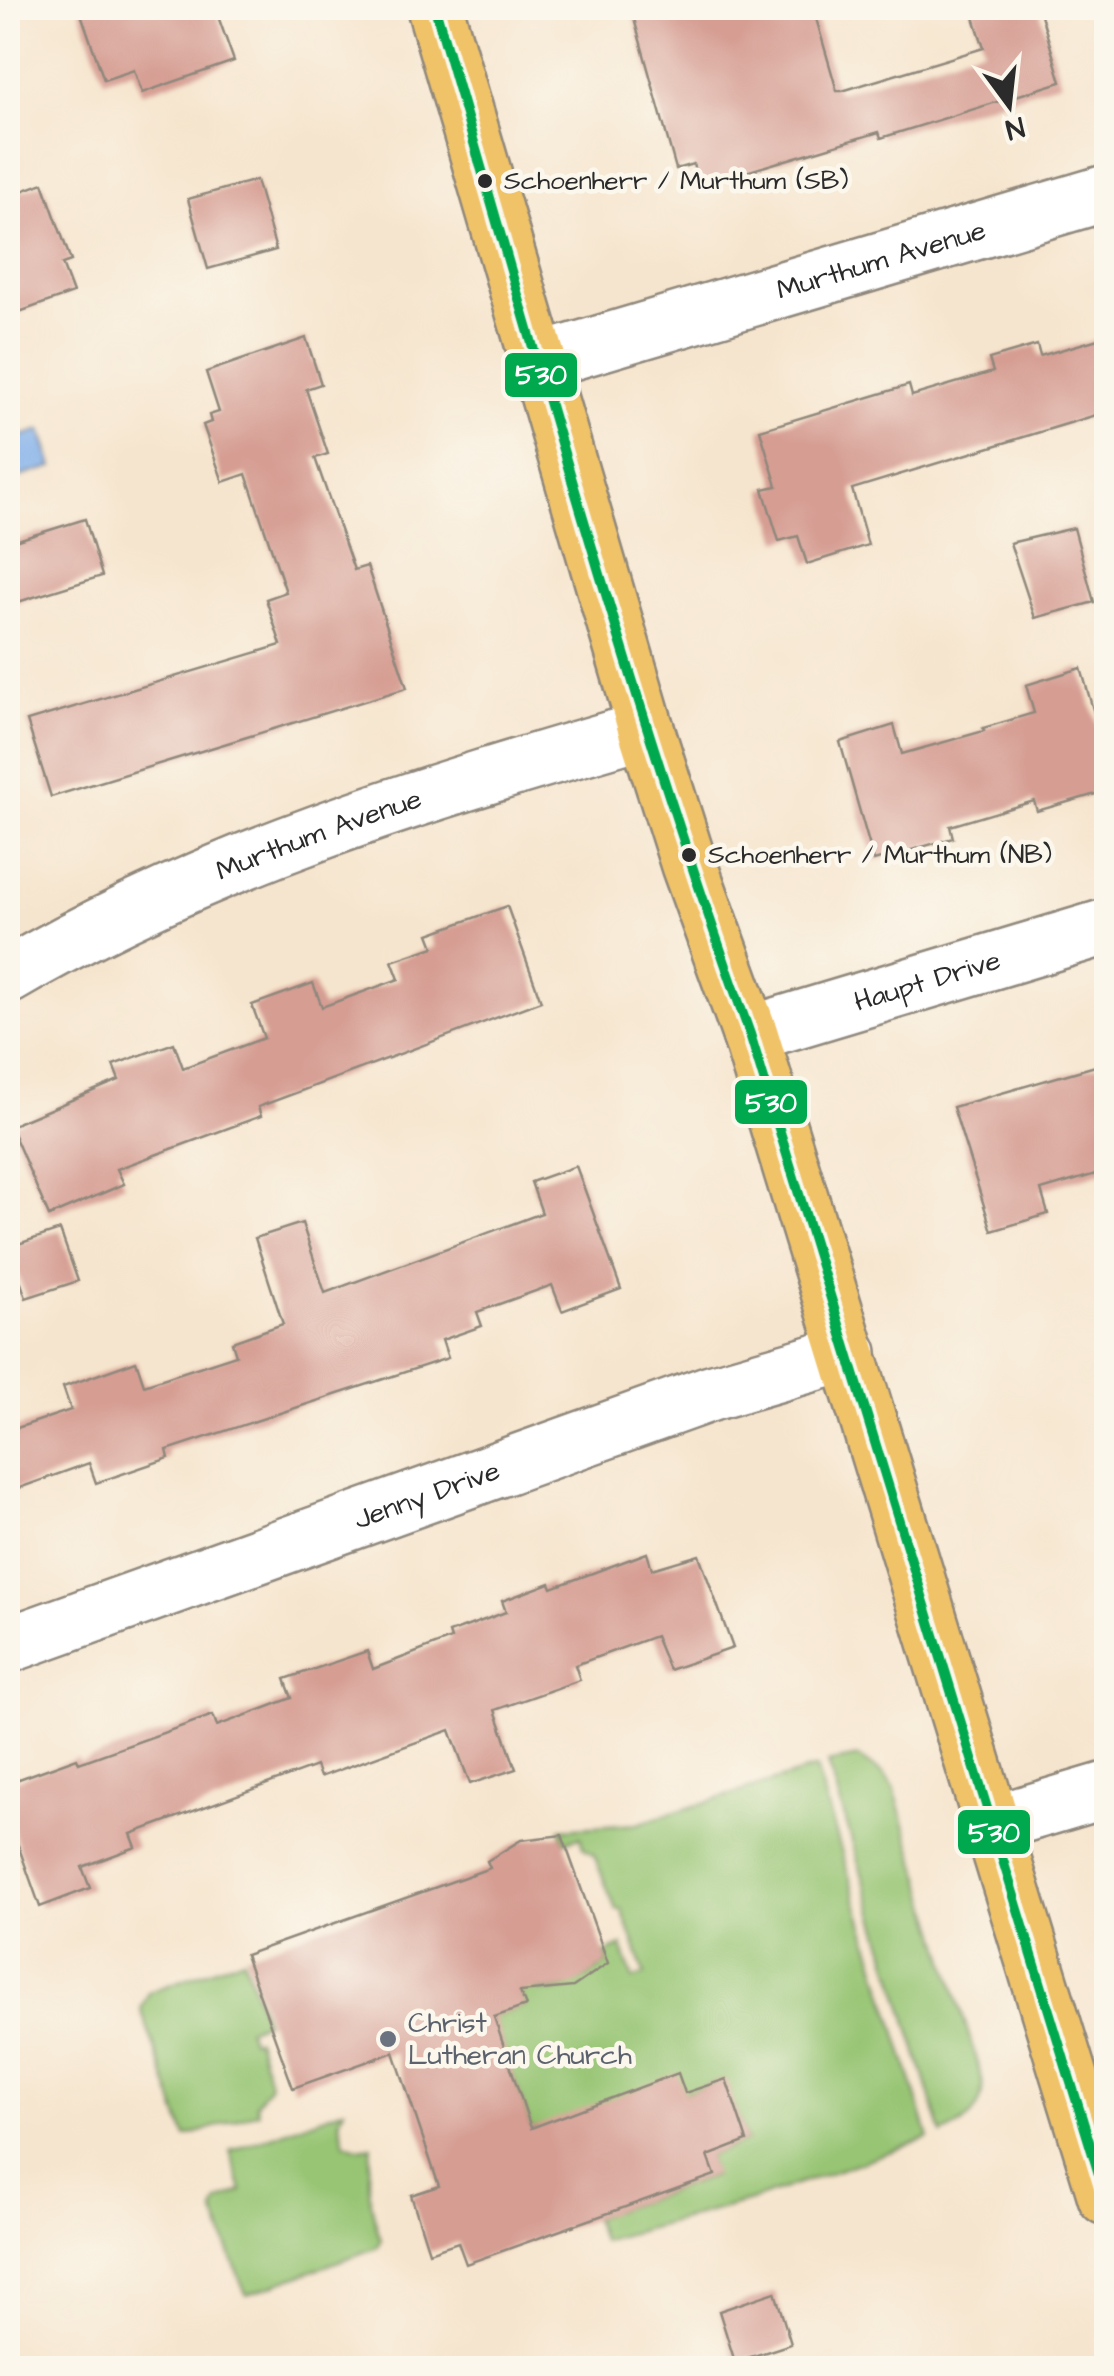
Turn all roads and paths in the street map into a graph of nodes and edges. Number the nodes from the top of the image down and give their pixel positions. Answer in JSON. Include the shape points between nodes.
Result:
{"nodes":[{"id":1,"x":435,"y":8,"type":"edge"},
{"id":2,"x":1106,"y":193,"type":"edge"},
{"id":3,"x":538,"y":362,"type":"junction"},
{"id":4,"x":646,"y":729,"type":"junction"},
{"id":5,"x":1106,"y":926,"type":"edge"},
{"id":6,"x":8,"y":976,"type":"edge"},
{"id":7,"x":750,"y":1034,"type":"junction"},
{"id":8,"x":849,"y":1353,"type":"junction"},
{"id":9,"x":8,"y":1645,"type":"edge"},
{"id":10,"x":1106,"y":1790,"type":"edge"},
{"id":11,"x":991,"y":1824,"type":"junction"},
{"id":12,"x":1106,"y":2197,"type":"edge"}],
"edges":[{"from":1,"to":3,"type":"main road"},
{"from":2,"to":3,"type":"street","name":"Murthum Avenue"},
{"from":3,"to":4,"type":"main road"},
{"from":4,"to":6,"type":"street","name":"Murthum Avenue","via":[[264,854],[80,933]]},
{"from":4,"to":7,"type":"main road"},
{"from":5,"to":7,"type":"street","name":"Haupt Drive"},
{"from":7,"to":8,"type":"main road"},
{"from":8,"to":9,"type":"street","name":"Jenny Drive","via":[[711,1394]]},
{"from":8,"to":11,"type":"main road"},
{"from":10,"to":11,"type":"street"},
{"from":11,"to":12,"type":"main road"}]}
